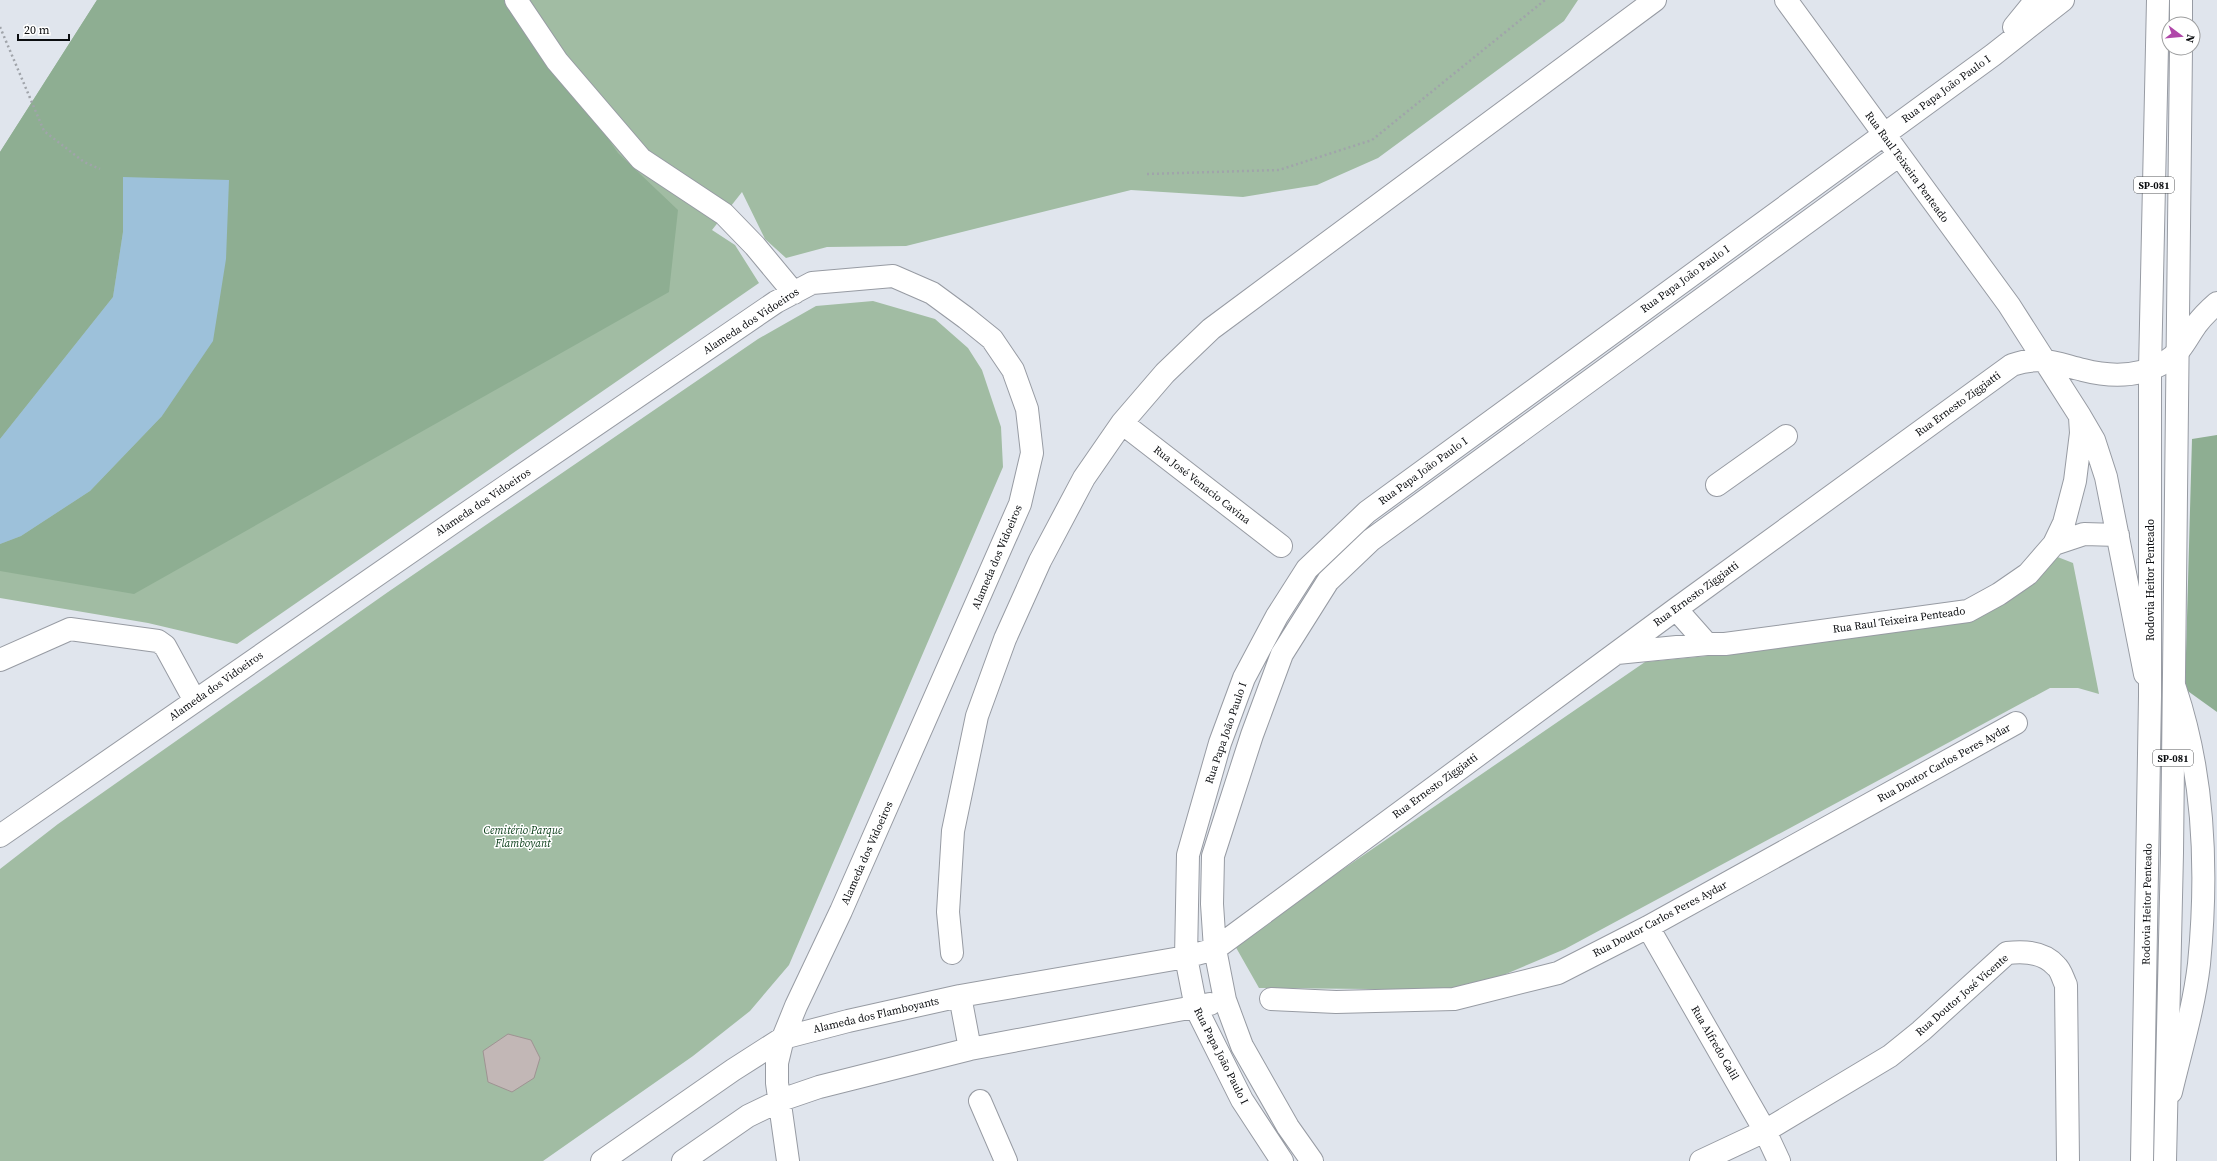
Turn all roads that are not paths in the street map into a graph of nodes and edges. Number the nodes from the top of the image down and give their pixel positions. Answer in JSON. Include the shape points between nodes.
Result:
{"nodes":[{"id":1,"x":516,"y":0,"type":"edge"},
{"id":2,"x":1655,"y":0,"type":"edge"},
{"id":3,"x":1786,"y":0,"type":"edge"},
{"id":4,"x":2036,"y":0,"type":"edge"},
{"id":5,"x":2063,"y":0,"type":"edge"},
{"id":6,"x":2158,"y":0,"type":"edge"},
{"id":7,"x":2181,"y":0,"type":"edge"},
{"id":8,"x":2181,"y":16,"type":"edge"},
{"id":9,"x":1992,"y":55,"type":"junction"},
{"id":10,"x":2180,"y":56,"type":"edge"},
{"id":11,"x":1884,"y":134,"type":"junction"},
{"id":12,"x":1898,"y":156,"type":"junction"},
{"id":13,"x":794,"y":293,"type":"junction"},
{"id":14,"x":2217,"y":303,"type":"edge"},
{"id":15,"x":2177,"y":354,"type":"junction"},
{"id":16,"x":2044,"y":360,"type":"junction"},
{"id":17,"x":2150,"y":370,"type":"junction"},
{"id":18,"x":2080,"y":416,"type":"junction"},
{"id":19,"x":1122,"y":423,"type":"junction"},
{"id":20,"x":1786,"y":436,"type":"dead end"},
{"id":21,"x":1717,"y":485,"type":"dead end"},
{"id":22,"x":2118,"y":535,"type":"junction"},
{"id":23,"x":2054,"y":544,"type":"junction"},
{"id":24,"x":1281,"y":546,"type":"dead end"},
{"id":25,"x":1676,"y":609,"type":"junction"},
{"id":26,"x":1707,"y":644,"type":"junction"},
{"id":27,"x":1616,"y":653,"type":"junction"},
{"id":28,"x":0,"y":660,"type":"edge"},
{"id":29,"x":2174,"y":683,"type":"junction"},
{"id":30,"x":2150,"y":696,"type":"junction"},
{"id":31,"x":195,"y":700,"type":"junction"},
{"id":32,"x":2016,"y":723,"type":"dead end"},
{"id":33,"x":0,"y":836,"type":"edge"},
{"id":34,"x":1648,"y":926,"type":"junction"},
{"id":35,"x":1215,"y":949,"type":"junction"},
{"id":36,"x":952,"y":953,"type":"dead end"},
{"id":37,"x":1186,"y":956,"type":"junction"},
{"id":38,"x":960,"y":996,"type":"junction"},
{"id":39,"x":1271,"y":999,"type":"dead end"},
{"id":40,"x":1225,"y":1000,"type":"junction"},
{"id":41,"x":1196,"y":1008,"type":"junction"},
{"id":42,"x":783,"y":1038,"type":"junction"},
{"id":43,"x":970,"y":1049,"type":"junction"},
{"id":44,"x":781,"y":1100,"type":"junction"},
{"id":45,"x":980,"y":1101,"type":"dead end"},
{"id":46,"x":2166,"y":1110,"type":"junction"},
{"id":47,"x":1765,"y":1131,"type":"junction"},
{"id":48,"x":602,"y":1161,"type":"edge"},
{"id":49,"x":683,"y":1161,"type":"edge"},
{"id":50,"x":788,"y":1161,"type":"edge"},
{"id":51,"x":1006,"y":1161,"type":"edge"},
{"id":52,"x":1282,"y":1161,"type":"edge"},
{"id":53,"x":1312,"y":1161,"type":"edge"},
{"id":54,"x":1701,"y":1161,"type":"edge"},
{"id":55,"x":1779,"y":1161,"type":"edge"},
{"id":56,"x":2068,"y":1161,"type":"edge"},
{"id":57,"x":2142,"y":1161,"type":"edge"},
{"id":58,"x":2165,"y":1161,"type":"edge"}],
"edges":[{"from":1,"to":13,"type":"street","via":[[556,61],[641,159],[724,214]]},
{"from":2,"to":19,"type":"street","via":[[1211,329],[1165,373]]},
{"from":3,"to":11,"type":"street","name":"Rua Raul Teixeira Penteado"},
{"from":4,"to":9,"type":"street"},
{"from":5,"to":9,"type":"street","name":"Rua Papa João Paulo I"},
{"from":6,"to":17,"type":"street","name":"Rodovia Heitor Penteado","number":"SP-081"},
{"from":7,"to":8,"type":"street"},
{"from":9,"to":11,"type":"street","name":"Rua Papa João Paulo I"},
{"from":10,"to":15,"type":"street","number":"SP-081"},
{"from":11,"to":12,"type":"street","name":"Rua Raul Teixeira Penteado"},
{"from":11,"to":37,"type":"street","name":"Rua Papa João Paulo I","via":[[1367,512],[1307,570],[1277,616],[1244,678],[1220,743],[1188,855]]},
{"from":12,"to":16,"type":"street","name":"Rua Raul Teixeira Penteado","via":[[2028,333]]},
{"from":12,"to":35,"type":"street","via":[[1371,540],[1328,581],[1282,654],[1252,735],[1213,856],[1212,904]]},
{"from":13,"to":31,"type":"street","name":"Alameda dos Vidoeiros","via":[[776,302]]},
{"from":13,"to":42,"type":"street","name":"Alameda dos Vidoeiros","via":[[812,283],[892,276],[932,293],[992,339],[1013,370],[1027,409],[1032,453],[1020,504],[842,911]]},
{"from":14,"to":15,"type":"street","name":"Rua Ernesto Ziggiatti","via":[[2195,326]]},
{"from":15,"to":17,"type":"street","name":"Rua Ernesto Ziggiatti"},
{"from":15,"to":29,"type":"street","number":"SP-081"},
{"from":16,"to":17,"type":"street","name":"Rua Ernesto Ziggiatti","via":[[2103,374],[2127,374]]},
{"from":16,"to":18,"type":"street","name":"Rua Raul Teixeira Penteado"},
{"from":16,"to":25,"type":"street","name":"Rua Ernesto Ziggiatti","via":[[2027,359],[2012,365]]},
{"from":17,"to":30,"type":"street","name":"Rodovia Heitor Penteado","number":"SP-081"},
{"from":18,"to":22,"type":"street","name":"Rua Raul Teixeira Penteado","via":[[2094,440],[2106,477]]},
{"from":18,"to":23,"type":"street","name":"Rua Raul Teixeira Penteado","via":[[2081,433],[2075,481],[2064,523]]},
{"from":19,"to":24,"type":"street","name":"Rua José Venacio Cavina"},
{"from":19,"to":36,"type":"street","via":[[1084,478],[1040,561],[1005,639],[977,716],[953,831],[948,912]]},
{"from":20,"to":21,"type":"street"},
{"from":22,"to":23,"type":"street","via":[[2084,534]]},
{"from":22,"to":30,"type":"street","name":"Rua Raul Teixeira Penteado"},
{"from":23,"to":26,"type":"street","name":"Rua Raul Teixeira Penteado","via":[[2028,574],[1968,611],[1726,644]]},
{"from":25,"to":26,"type":"street"},
{"from":25,"to":27,"type":"street","name":"Rua Ernesto Ziggiatti"},
{"from":26,"to":27,"type":"street","name":"Rua Raul Teixeira Penteado"},
{"from":27,"to":35,"type":"street","name":"Rua Ernesto Ziggiatti"},
{"from":28,"to":31,"type":"street","via":[[70,629],[158,641],[165,646]]},
{"from":29,"to":46,"type":"street","number":"SP-081"},
{"from":29,"to":46,"type":"street","via":[[2195,762],[2204,876],[2199,965],[2189,1019]]},
{"from":30,"to":57,"type":"street","name":"Rodovia Heitor Penteado","number":"SP-081"},
{"from":31,"to":33,"type":"street","name":"Alameda dos Vidoeiros"},
{"from":32,"to":34,"type":"street","name":"Rua Doutor Carlos Peres Aydar"},
{"from":34,"to":39,"type":"street","name":"Rua Doutor Carlos Peres Aydar","via":[[1558,973],[1454,1000],[1336,1002]]},
{"from":34,"to":47,"type":"street","name":"Rua Alfredo Calil"},
{"from":35,"to":37,"type":"street","name":"Rua Ernesto Ziggiatti"},
{"from":35,"to":40,"type":"street"},
{"from":37,"to":38,"type":"street","name":"Alameda dos Flamboyants"},
{"from":37,"to":41,"type":"street","name":"Rua Papa João Paulo I"},
{"from":38,"to":42,"type":"street","name":"Alameda dos Flamboyants"},
{"from":38,"to":43,"type":"street"},
{"from":40,"to":41,"type":"street"},
{"from":40,"to":53,"type":"street","via":[[1242,1046],[1288,1127]]},
{"from":41,"to":43,"type":"street"},
{"from":41,"to":52,"type":"street","name":"Rua Papa João Paulo I","via":[[1242,1100]]},
{"from":42,"to":44,"type":"street","name":"Alameda dos Vidoeiros","via":[[777,1063],[777,1083]]},
{"from":42,"to":48,"type":"street","name":"Alameda dos Flamboyants"},
{"from":43,"to":44,"type":"street","via":[[819,1087]]},
{"from":44,"to":49,"type":"street","via":[[748,1116]]},
{"from":44,"to":50,"type":"street","name":"Alameda dos Vidoeiros"},
{"from":45,"to":51,"type":"street"},
{"from":46,"to":58,"type":"street","number":"SP-081"},
{"from":47,"to":54,"type":"street","name":"Rua Doutor José Vicente"},
{"from":47,"to":55,"type":"street","name":"Rua Alfredo Calil"},
{"from":47,"to":56,"type":"street","name":"Rua Doutor José Vicente","via":[[1890,1056],[2007,953],[2023,951],[2040,955],[2056,966],[2066,985]]}]}
